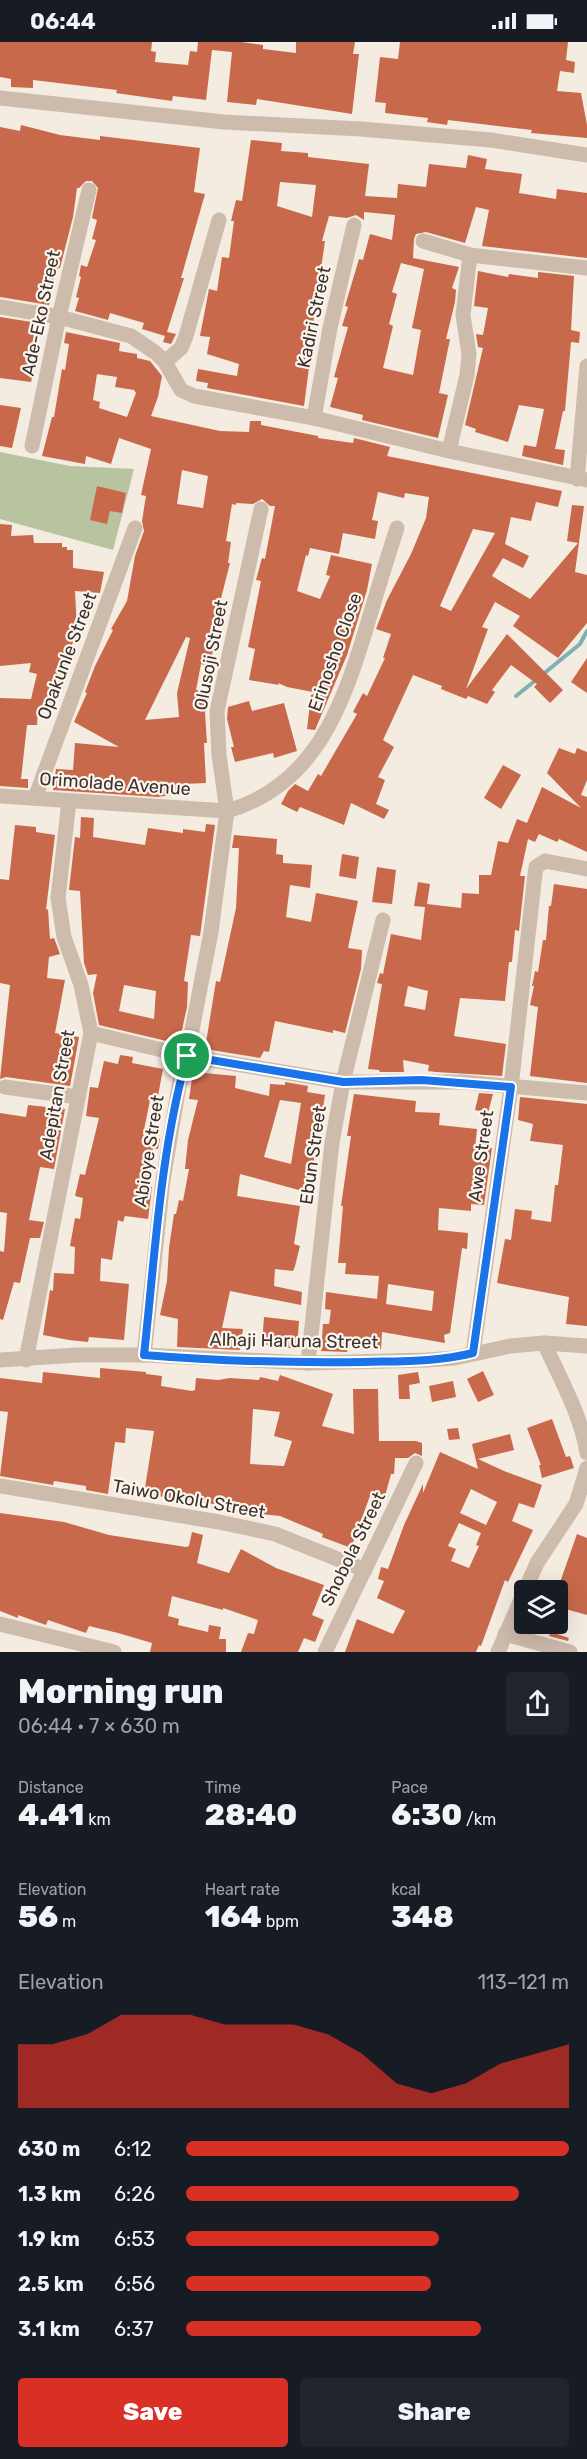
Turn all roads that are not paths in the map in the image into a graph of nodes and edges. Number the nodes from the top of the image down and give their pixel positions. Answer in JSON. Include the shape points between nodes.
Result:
{"nodes":[{"id":1,"x":0,"y":98,"type":"edge"},
{"id":2,"x":587,"y":155,"type":"edge"},
{"id":3,"x":89,"y":190,"type":"dead end"},
{"id":4,"x":219,"y":220,"type":"dead end"},
{"id":5,"x":354,"y":225,"type":"dead end"},
{"id":6,"x":423,"y":241,"type":"dead end"},
{"id":7,"x":470,"y":255,"type":"junction"},
{"id":8,"x":587,"y":268,"type":"edge"},
{"id":9,"x":0,"y":307,"type":"edge"},
{"id":10,"x":59,"y":317,"type":"junction"},
{"id":11,"x":165,"y":363,"type":"junction"},
{"id":12,"x":587,"y":366,"type":"edge"},
{"id":13,"x":314,"y":418,"type":"junction"},
{"id":14,"x":32,"y":446,"type":"dead end"},
{"id":15,"x":448,"y":451,"type":"junction"},
{"id":16,"x":582,"y":479,"type":"edge"},
{"id":17,"x":261,"y":509,"type":"dead end"},
{"id":18,"x":135,"y":528,"type":"dead end"},
{"id":19,"x":396,"y":528,"type":"dead end"},
{"id":20,"x":0,"y":796,"type":"edge"},
{"id":21,"x":36,"y":798,"type":"junction"},
{"id":22,"x":69,"y":801,"type":"junction"},
{"id":23,"x":227,"y":811,"type":"junction"},
{"id":24,"x":587,"y":869,"type":"edge"},
{"id":25,"x":383,"y":920,"type":"dead end"},
{"id":26,"x":91,"y":1033,"type":"junction"},
{"id":27,"x":187,"y":1056,"type":"junction"},
{"id":28,"x":343,"y":1082,"type":"junction"},
{"id":29,"x":5,"y":1087,"type":"dead end"},
{"id":30,"x":511,"y":1087,"type":"junction"},
{"id":31,"x":587,"y":1093,"type":"edge"},
{"id":32,"x":78,"y":1097,"type":"junction"},
{"id":33,"x":544,"y":1343,"type":"junction"},
{"id":34,"x":587,"y":1346,"type":"edge"},
{"id":35,"x":473,"y":1353,"type":"junction"},
{"id":36,"x":144,"y":1355,"type":"junction"},
{"id":37,"x":0,"y":1360,"type":"edge"},
{"id":38,"x":26,"y":1360,"type":"junction"},
{"id":39,"x":308,"y":1363,"type":"junction"},
{"id":40,"x":587,"y":1453,"type":"edge"},
{"id":41,"x":416,"y":1463,"type":"dead end"},
{"id":42,"x":587,"y":1468,"type":"edge"},
{"id":43,"x":0,"y":1485,"type":"edge"},
{"id":44,"x":581,"y":1505,"type":"edge"},
{"id":45,"x":364,"y":1570,"type":"junction"},
{"id":46,"x":0,"y":1624,"type":"edge"},
{"id":47,"x":506,"y":1634,"type":"junction"},
{"id":48,"x":114,"y":1652,"type":"edge"},
{"id":49,"x":325,"y":1652,"type":"edge"},
{"id":50,"x":498,"y":1652,"type":"edge"},
{"id":51,"x":570,"y":1652,"type":"edge"}],
"edges":[{"from":1,"to":2,"type":"street","via":[[224,122],[491,140]]},
{"from":3,"to":10,"type":"street","name":"Ade-Eko Street"},
{"from":4,"to":11,"type":"street","via":[[186,336],[181,348]]},
{"from":5,"to":13,"type":"street","name":"Kadiri Street"},
{"from":6,"to":7,"type":"street"},
{"from":7,"to":8,"type":"street"},
{"from":7,"to":15,"type":"street","via":[[463,315],[469,354],[467,375]]},
{"from":9,"to":10,"type":"street"},
{"from":10,"to":11,"type":"street","via":[[131,336],[156,352]]},
{"from":10,"to":14,"type":"street","name":"Ade-Eko Street"},
{"from":11,"to":13,"type":"street","via":[[181,390],[194,396]]},
{"from":12,"to":16,"type":"street"},
{"from":13,"to":15,"type":"street"},
{"from":15,"to":16,"type":"street"},
{"from":17,"to":23,"type":"street","name":"Olusoji Street","via":[[217,711]]},
{"from":18,"to":21,"type":"street","name":"Opakunle Street"},
{"from":19,"to":23,"type":"street","name":"Erinosho Close","via":[[354,669],[325,736],[308,759],[281,784],[251,804]]},
{"from":20,"to":21,"type":"street","name":"Orimolade Avenue"},
{"from":21,"to":22,"type":"street","name":"Orimolade Avenue"},
{"from":22,"to":23,"type":"street","name":"Orimolade Avenue"},
{"from":22,"to":26,"type":"street","name":"Adepitan Street","via":[[58,898],[64,937],[81,985]]},
{"from":23,"to":27,"type":"street","name":"Abioye Street","via":[[211,932]]},
{"from":24,"to":30,"type":"street","name":"Awe Street","via":[[545,861],[536,867]]},
{"from":25,"to":28,"type":"street","name":"Ebun Street"},
{"from":26,"to":27,"type":"street"},
{"from":26,"to":32,"type":"street","name":"Adepitan Street"},
{"from":27,"to":28,"type":"street"},
{"from":27,"to":36,"type":"street","name":"Abioye Street","via":[[163,1180]]},
{"from":28,"to":30,"type":"street","via":[[422,1080]]},
{"from":28,"to":39,"type":"street","name":"Ebun Street","via":[[332,1143]]},
{"from":29,"to":32,"type":"street"},
{"from":30,"to":31,"type":"street"},
{"from":30,"to":35,"type":"street","name":"Awe Street"},
{"from":32,"to":38,"type":"street","name":"Adepitan Street"},
{"from":33,"to":34,"type":"street","name":"Alhaji Haruna Street"},
{"from":33,"to":35,"type":"street","name":"Alhaji Haruna Street"},
{"from":33,"to":40,"type":"street","via":[[574,1410]]},
{"from":35,"to":39,"type":"street","name":"Alhaji Haruna Street","via":[[427,1360]]},
{"from":36,"to":38,"type":"street","name":"Alhaji Haruna Street"},
{"from":36,"to":39,"type":"street","name":"Alhaji Haruna Street"},
{"from":37,"to":38,"type":"street","name":"Alhaji Haruna Street"},
{"from":41,"to":45,"type":"street","name":"Shobola Street"},
{"from":42,"to":44,"type":"street"},
{"from":43,"to":45,"type":"street","name":"Taiwo Okolu Street","via":[[275,1534]]},
{"from":44,"to":47,"type":"street","via":[[537,1563]]},
{"from":45,"to":49,"type":"street","name":"Shobola Street"},
{"from":46,"to":48,"type":"street"},
{"from":47,"to":50,"type":"street"},
{"from":47,"to":51,"type":"street"}]}
